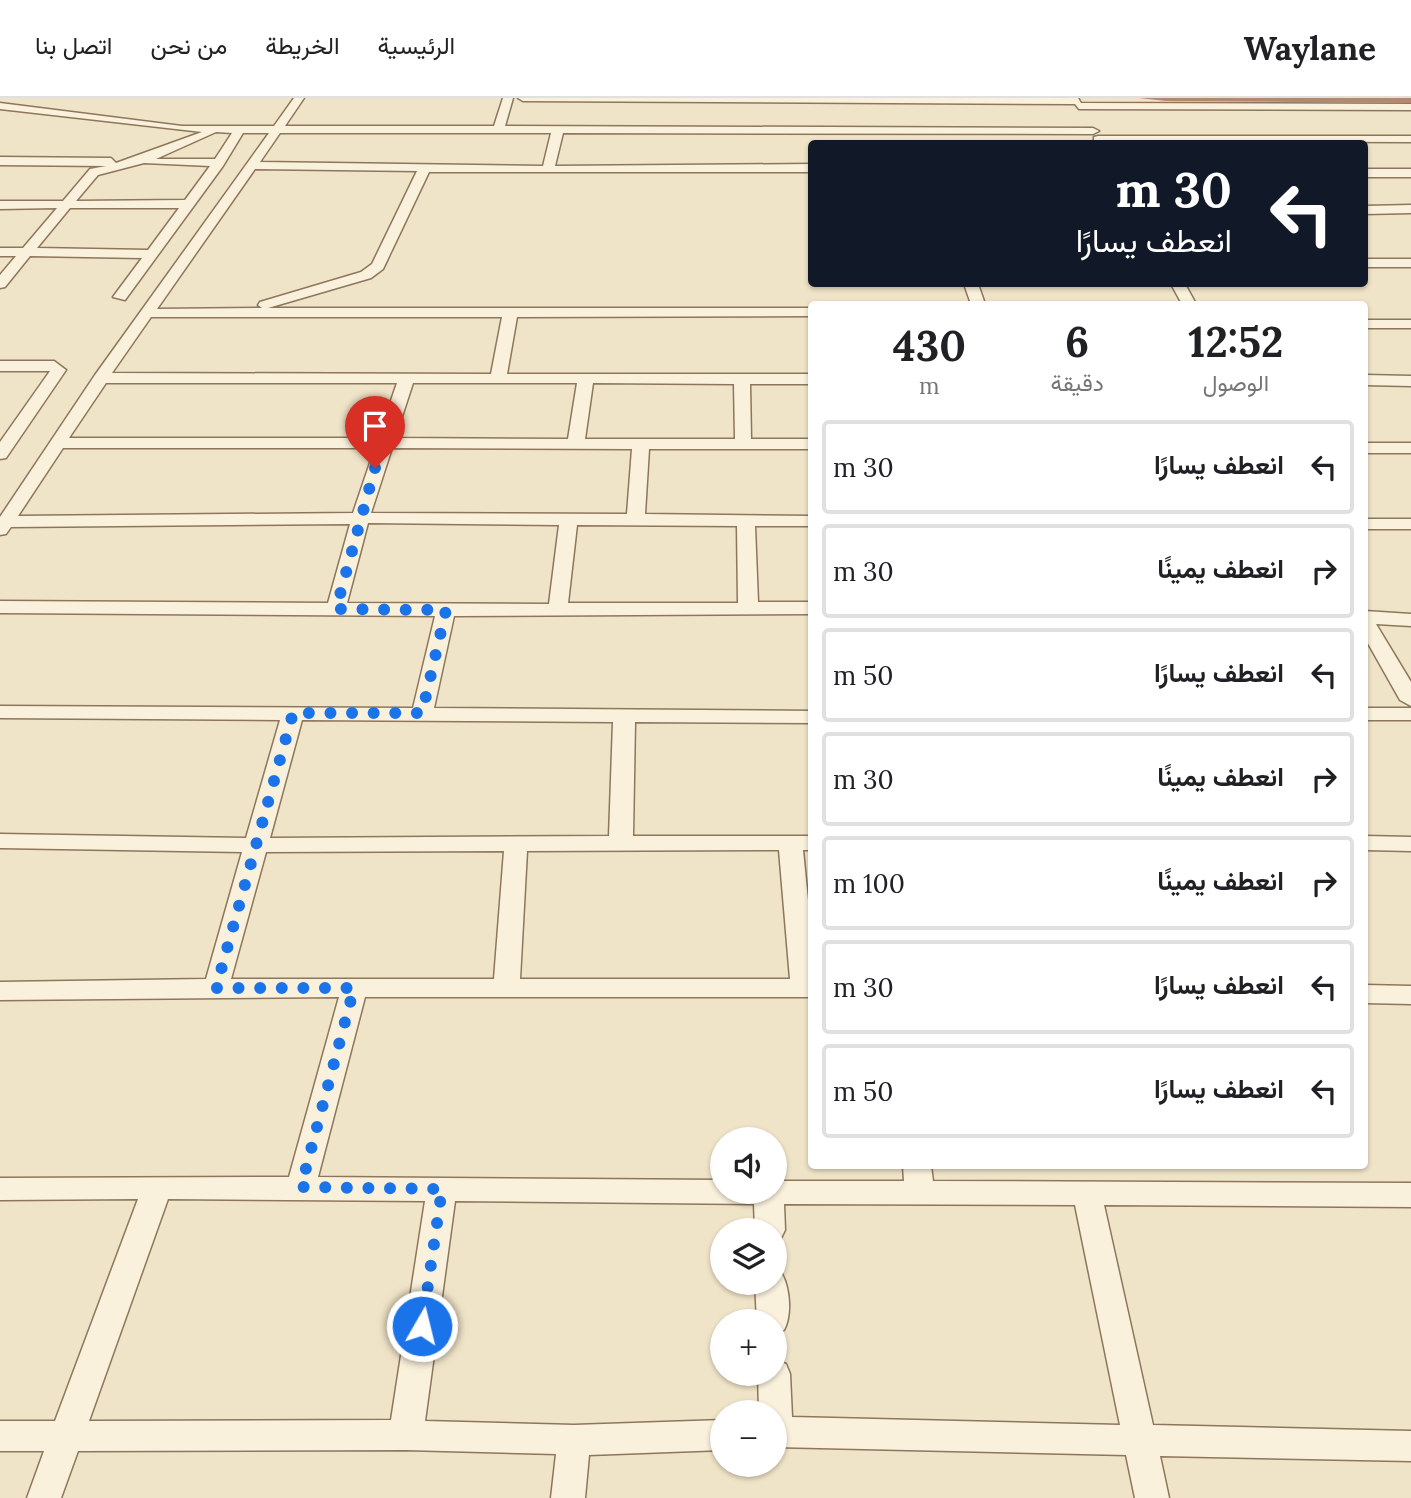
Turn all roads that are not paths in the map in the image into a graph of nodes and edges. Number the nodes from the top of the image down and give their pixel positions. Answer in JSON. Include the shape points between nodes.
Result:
{"nodes":[{"id":1,"x":299,"y":98,"type":"edge"},
{"id":2,"x":508,"y":98,"type":"edge"},
{"id":3,"x":523,"y":98,"type":"edge"},
{"id":4,"x":671,"y":98,"type":"edge"},
{"id":5,"x":1077,"y":102,"type":"edge"},
{"id":6,"x":1262,"y":102,"type":"edge"},
{"id":7,"x":0,"y":106,"type":"edge"},
{"id":8,"x":1279,"y":107,"type":"junction"},
{"id":9,"x":1411,"y":107,"type":"edge"},
{"id":10,"x":855,"y":111,"type":"edge"},
{"id":11,"x":614,"y":114,"type":"edge"},
{"id":12,"x":736,"y":114,"type":"edge"},
{"id":13,"x":1395,"y":115,"type":"edge"},
{"id":14,"x":1288,"y":117,"type":"dead end"},
{"id":15,"x":240,"y":128,"type":"junction"},
{"id":16,"x":276,"y":128,"type":"junction"},
{"id":17,"x":224,"y":129,"type":"junction"},
{"id":18,"x":499,"y":129,"type":"junction"},
{"id":19,"x":558,"y":129,"type":"junction"},
{"id":20,"x":793,"y":129,"type":"junction"},
{"id":21,"x":1298,"y":137,"type":"edge"},
{"id":22,"x":1097,"y":138,"type":"edge"},
{"id":23,"x":1411,"y":139,"type":"edge"},
{"id":24,"x":796,"y":142,"type":"dead end"},
{"id":25,"x":799,"y":155,"type":"dead end"},
{"id":26,"x":0,"y":161,"type":"edge"},
{"id":27,"x":137,"y":162,"type":"junction"},
{"id":28,"x":219,"y":163,"type":"junction"},
{"id":29,"x":250,"y":165,"type":"junction"},
{"id":30,"x":807,"y":168,"type":"edge"},
{"id":31,"x":424,"y":169,"type":"junction"},
{"id":32,"x":548,"y":170,"type":"junction"},
{"id":33,"x":1368,"y":173,"type":"edge"},
{"id":34,"x":1411,"y":173,"type":"edge"},
{"id":35,"x":189,"y":204,"type":"junction"},
{"id":36,"x":0,"y":205,"type":"edge"},
{"id":37,"x":66,"y":205,"type":"junction"},
{"id":38,"x":1411,"y":208,"type":"edge"},
{"id":39,"x":1368,"y":209,"type":"edge"},
{"id":40,"x":0,"y":252,"type":"edge"},
{"id":41,"x":27,"y":252,"type":"junction"},
{"id":42,"x":151,"y":254,"type":"junction"},
{"id":43,"x":1368,"y":263,"type":"edge"},
{"id":44,"x":1409,"y":266,"type":"edge"},
{"id":45,"x":0,"y":284,"type":"edge"},
{"id":46,"x":120,"y":297,"type":"dead end"},
{"id":47,"x":511,"y":310,"type":"junction"},
{"id":48,"x":808,"y":312,"type":"edge"},
{"id":49,"x":148,"y":313,"type":"junction"},
{"id":50,"x":240,"y":313,"type":"junction"},
{"id":51,"x":1368,"y":324,"type":"edge"},
{"id":52,"x":1411,"y":324,"type":"edge"},
{"id":53,"x":0,"y":366,"type":"edge"},
{"id":54,"x":101,"y":378,"type":"junction"},
{"id":55,"x":407,"y":378,"type":"junction"},
{"id":56,"x":498,"y":379,"type":"junction"},
{"id":57,"x":586,"y":379,"type":"junction"},
{"id":58,"x":742,"y":379,"type":"junction"},
{"id":59,"x":808,"y":379,"type":"edge"},
{"id":60,"x":1368,"y":380,"type":"edge"},
{"id":61,"x":1411,"y":381,"type":"edge"},
{"id":62,"x":576,"y":442,"type":"junction"},
{"id":63,"x":58,"y":443,"type":"junction"},
{"id":64,"x":383,"y":443,"type":"junction"},
{"id":65,"x":641,"y":443,"type":"junction"},
{"id":66,"x":743,"y":444,"type":"junction"},
{"id":67,"x":808,"y":444,"type":"edge"},
{"id":68,"x":3,"y":445,"type":"edge"},
{"id":69,"x":1368,"y":447,"type":"edge"},
{"id":70,"x":1411,"y":448,"type":"edge"},
{"id":71,"x":360,"y":518,"type":"junction"},
{"id":72,"x":569,"y":520,"type":"junction"},
{"id":73,"x":636,"y":520,"type":"junction"},
{"id":74,"x":746,"y":520,"type":"junction"},
{"id":75,"x":808,"y":521,"type":"edge"},
{"id":76,"x":1368,"y":524,"type":"edge"},
{"id":77,"x":1411,"y":524,"type":"edge"},
{"id":78,"x":3,"y":526,"type":"edge"},
{"id":79,"x":0,"y":607,"type":"edge"},
{"id":80,"x":748,"y":608,"type":"junction"},
{"id":81,"x":808,"y":608,"type":"edge"},
{"id":82,"x":336,"y":609,"type":"junction"},
{"id":83,"x":558,"y":609,"type":"junction"},
{"id":84,"x":446,"y":610,"type":"junction"},
{"id":85,"x":1368,"y":619,"type":"edge"},
{"id":86,"x":1411,"y":620,"type":"edge"},
{"id":87,"x":1368,"y":624,"type":"edge"},
{"id":88,"x":1410,"y":700,"type":"edge"},
{"id":89,"x":0,"y":712,"type":"edge"},
{"id":90,"x":293,"y":713,"type":"junction"},
{"id":91,"x":422,"y":713,"type":"junction"},
{"id":92,"x":1368,"y":713,"type":"edge"},
{"id":93,"x":624,"y":715,"type":"junction"},
{"id":94,"x":808,"y":717,"type":"edge"},
{"id":95,"x":0,"y":841,"type":"edge"},
{"id":96,"x":621,"y":841,"type":"junction"},
{"id":97,"x":516,"y":843,"type":"junction"},
{"id":98,"x":801,"y":843,"type":"edge"},
{"id":99,"x":1368,"y":844,"type":"edge"},
{"id":100,"x":1411,"y":844,"type":"edge"},
{"id":101,"x":256,"y":845,"type":"junction"},
{"id":102,"x":216,"y":988,"type":"junction"},
{"id":103,"x":354,"y":988,"type":"junction"},
{"id":104,"x":808,"y":988,"type":"edge"},
{"id":105,"x":506,"y":989,"type":"junction"},
{"id":106,"x":0,"y":991,"type":"edge"},
{"id":107,"x":1368,"y":994,"type":"edge"},
{"id":108,"x":1411,"y":995,"type":"edge"},
{"id":109,"x":919,"y":1179,"type":"edge"},
{"id":110,"x":157,"y":1187,"type":"junction"},
{"id":111,"x":301,"y":1187,"type":"junction"},
{"id":112,"x":0,"y":1189,"type":"edge"},
{"id":113,"x":442,"y":1189,"type":"junction"},
{"id":114,"x":787,"y":1190,"type":"edge"},
{"id":115,"x":710,"y":1192,"type":"edge"},
{"id":116,"x":1087,"y":1194,"type":"junction"},
{"id":117,"x":1411,"y":1195,"type":"edge"},
{"id":118,"x":787,"y":1432,"type":"edge"},
{"id":119,"x":406,"y":1435,"type":"junction"},
{"id":120,"x":710,"y":1435,"type":"edge"},
{"id":121,"x":0,"y":1436,"type":"edge"},
{"id":122,"x":65,"y":1436,"type":"junction"},
{"id":123,"x":573,"y":1440,"type":"junction"},
{"id":124,"x":1140,"y":1440,"type":"junction"},
{"id":125,"x":1411,"y":1446,"type":"edge"},
{"id":126,"x":44,"y":1498,"type":"edge"},
{"id":127,"x":568,"y":1498,"type":"edge"},
{"id":128,"x":1152,"y":1498,"type":"edge"}],
"edges":[{"from":1,"to":16,"type":"street"},
{"from":2,"to":18,"type":"street"},
{"from":3,"to":11,"type":"street"},
{"from":4,"to":11,"type":"street"},
{"from":4,"to":12,"type":"street"},
{"from":5,"to":6,"type":"street"},
{"from":5,"to":10,"type":"street"},
{"from":5,"to":22,"type":"street"},
{"from":6,"to":8,"type":"street"},
{"from":7,"to":17,"type":"street","via":[[173,128]]},
{"from":8,"to":13,"type":"street"},
{"from":8,"to":14,"type":"street"},
{"from":9,"to":13,"type":"street"},
{"from":10,"to":12,"type":"street"},
{"from":10,"to":20,"type":"street"},
{"from":10,"to":22,"type":"street"},
{"from":11,"to":12,"type":"street"},
{"from":11,"to":19,"type":"street"},
{"from":12,"to":20,"type":"street"},
{"from":15,"to":16,"type":"street"},
{"from":15,"to":17,"type":"street"},
{"from":15,"to":28,"type":"street"},
{"from":16,"to":18,"type":"street"},
{"from":16,"to":29,"type":"street"},
{"from":17,"to":27,"type":"street"},
{"from":18,"to":19,"type":"street"},
{"from":19,"to":32,"type":"street"},
{"from":20,"to":24,"type":"street"},
{"from":21,"to":22,"type":"street"},
{"from":21,"to":23,"type":"street"},
{"from":25,"to":30,"type":"street"},
{"from":26,"to":27,"type":"street"},
{"from":27,"to":28,"type":"street"},
{"from":27,"to":37,"type":"street","via":[[97,170]]},
{"from":28,"to":35,"type":"street"},
{"from":29,"to":31,"type":"street"},
{"from":29,"to":49,"type":"street"},
{"from":30,"to":32,"type":"street"},
{"from":31,"to":32,"type":"street"},
{"from":31,"to":50,"type":"street","via":[[378,266],[366,275]]},
{"from":33,"to":34,"type":"street"},
{"from":35,"to":37,"type":"street"},
{"from":35,"to":42,"type":"street"},
{"from":36,"to":37,"type":"street"},
{"from":37,"to":41,"type":"street"},
{"from":38,"to":39,"type":"street"},
{"from":40,"to":41,"type":"street"},
{"from":41,"to":42,"type":"street"},
{"from":41,"to":45,"type":"street"},
{"from":42,"to":46,"type":"street"},
{"from":43,"to":44,"type":"street"},
{"from":47,"to":48,"type":"street"},
{"from":47,"to":50,"type":"street"},
{"from":47,"to":56,"type":"street"},
{"from":49,"to":50,"type":"street"},
{"from":49,"to":54,"type":"street"},
{"from":51,"to":52,"type":"street"},
{"from":53,"to":68,"type":"street","via":[[58,368]]},
{"from":54,"to":55,"type":"street"},
{"from":54,"to":63,"type":"street"},
{"from":55,"to":56,"type":"street"},
{"from":55,"to":64,"type":"street"},
{"from":56,"to":57,"type":"street"},
{"from":57,"to":58,"type":"street"},
{"from":57,"to":62,"type":"street"},
{"from":58,"to":59,"type":"street"},
{"from":58,"to":66,"type":"street"},
{"from":60,"to":61,"type":"street"},
{"from":62,"to":64,"type":"street"},
{"from":62,"to":65,"type":"street"},
{"from":63,"to":64,"type":"street"},
{"from":63,"to":78,"type":"street"},
{"from":64,"to":71,"type":"street"},
{"from":65,"to":66,"type":"street"},
{"from":65,"to":73,"type":"street"},
{"from":66,"to":67,"type":"street"},
{"from":69,"to":70,"type":"street"},
{"from":71,"to":72,"type":"street"},
{"from":71,"to":78,"type":"street"},
{"from":71,"to":82,"type":"street"},
{"from":72,"to":73,"type":"street"},
{"from":72,"to":83,"type":"street"},
{"from":73,"to":74,"type":"street"},
{"from":74,"to":75,"type":"street"},
{"from":74,"to":80,"type":"street"},
{"from":76,"to":77,"type":"street"},
{"from":79,"to":82,"type":"street"},
{"from":80,"to":81,"type":"street"},
{"from":80,"to":83,"type":"street"},
{"from":82,"to":84,"type":"street"},
{"from":83,"to":84,"type":"street"},
{"from":84,"to":91,"type":"street"},
{"from":85,"to":86,"type":"street"},
{"from":87,"to":88,"type":"street"},
{"from":88,"to":92,"type":"street"},
{"from":89,"to":90,"type":"street"},
{"from":90,"to":91,"type":"street"},
{"from":90,"to":101,"type":"street"},
{"from":91,"to":93,"type":"street"},
{"from":93,"to":94,"type":"street"},
{"from":93,"to":96,"type":"street"},
{"from":95,"to":101,"type":"street"},
{"from":96,"to":97,"type":"street"},
{"from":96,"to":98,"type":"street"},
{"from":97,"to":101,"type":"street"},
{"from":97,"to":105,"type":"street"},
{"from":98,"to":104,"type":"street"},
{"from":99,"to":100,"type":"street"},
{"from":101,"to":102,"type":"street"},
{"from":102,"to":103,"type":"street"},
{"from":102,"to":106,"type":"street"},
{"from":103,"to":105,"type":"street"},
{"from":103,"to":111,"type":"street"},
{"from":104,"to":105,"type":"street"},
{"from":107,"to":108,"type":"street"},
{"from":109,"to":114,"type":"street"},
{"from":109,"to":116,"type":"street"},
{"from":110,"to":111,"type":"street"},
{"from":110,"to":112,"type":"street"},
{"from":110,"to":122,"type":"street"},
{"from":111,"to":113,"type":"street"},
{"from":113,"to":115,"type":"street"},
{"from":113,"to":119,"type":"street"},
{"from":116,"to":117,"type":"street"},
{"from":116,"to":124,"type":"street"},
{"from":118,"to":124,"type":"street"},
{"from":119,"to":122,"type":"street"},
{"from":119,"to":123,"type":"street"},
{"from":120,"to":123,"type":"street"},
{"from":121,"to":122,"type":"street"},
{"from":122,"to":126,"type":"street"},
{"from":123,"to":127,"type":"street"},
{"from":124,"to":125,"type":"street"},
{"from":124,"to":128,"type":"street"}]}
